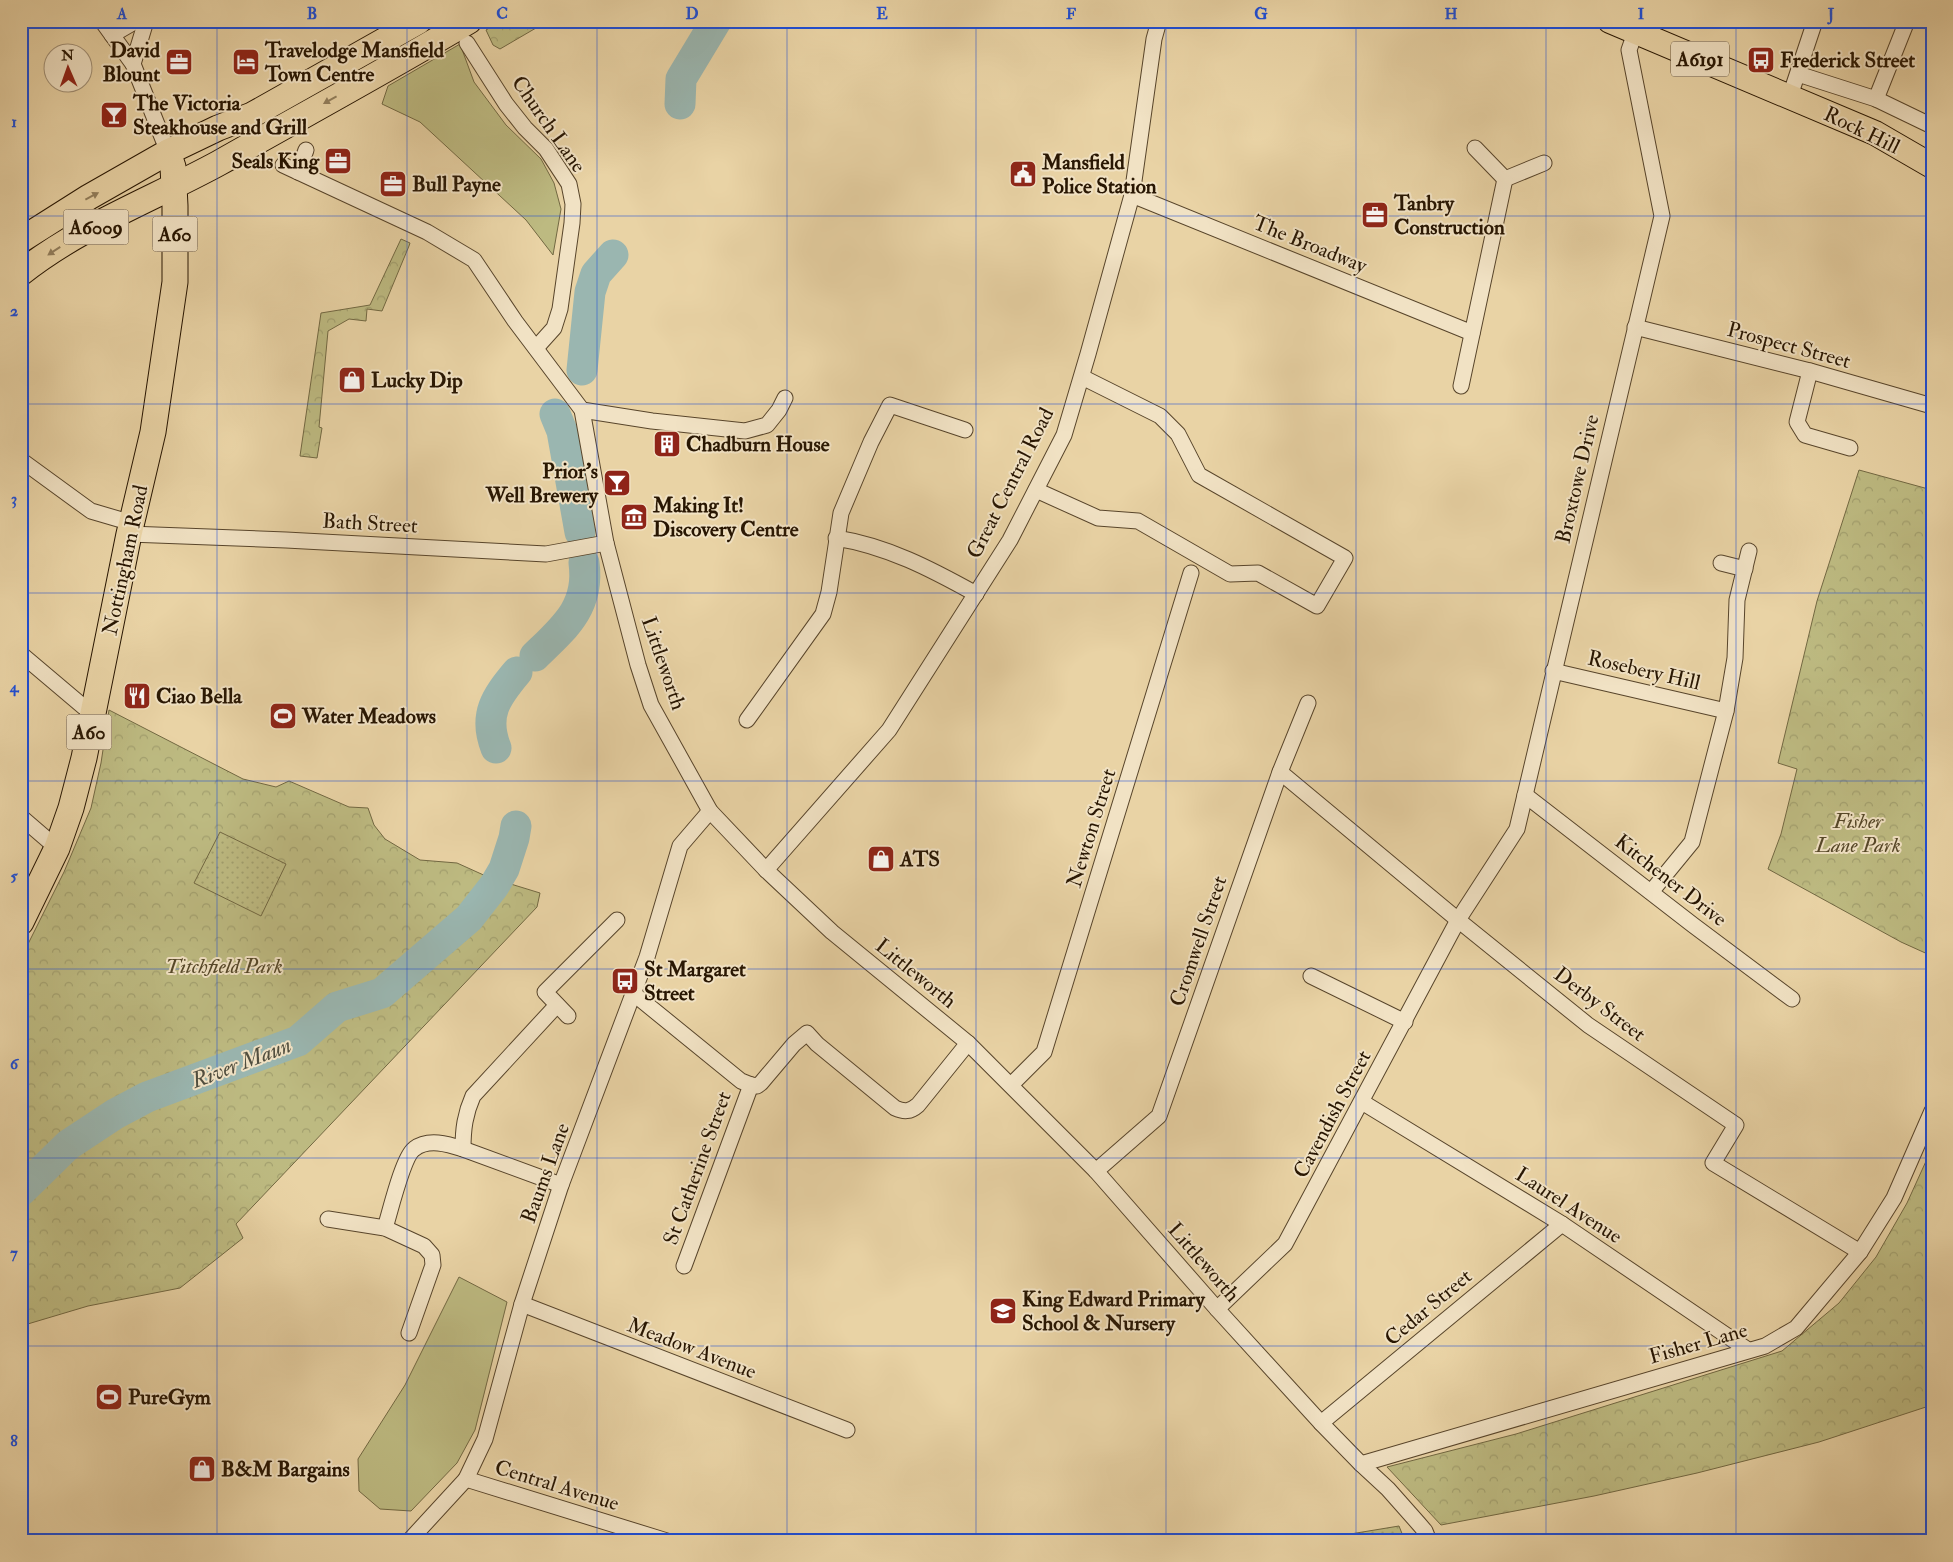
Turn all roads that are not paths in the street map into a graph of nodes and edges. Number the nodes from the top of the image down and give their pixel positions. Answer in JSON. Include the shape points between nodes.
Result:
{"nodes":[{"id":1,"x":102,"y":21,"type":"edge"},
{"id":2,"x":136,"y":21,"type":"edge"},
{"id":3,"x":146,"y":21,"type":"edge"},
{"id":4,"x":419,"y":21,"type":"edge"},
{"id":5,"x":1159,"y":21,"type":"edge"},
{"id":6,"x":1610,"y":21,"type":"edge"},
{"id":7,"x":1815,"y":21,"type":"edge"},
{"id":8,"x":1907,"y":21,"type":"edge"},
{"id":9,"x":468,"y":32,"type":"edge"},
{"id":10,"x":1635,"y":33,"type":"junction"},
{"id":11,"x":112,"y":35,"type":"junction"},
{"id":12,"x":133,"y":64,"type":"junction"},
{"id":13,"x":1794,"y":85,"type":"junction"},
{"id":14,"x":1876,"y":100,"type":"junction"},
{"id":15,"x":1932,"y":126,"type":"edge"},
{"id":16,"x":1474,"y":148,"type":"dead end"},
{"id":17,"x":306,"y":150,"type":"dead end"},
{"id":18,"x":168,"y":152,"type":"junction"},
{"id":19,"x":1544,"y":164,"type":"dead end"},
{"id":20,"x":283,"y":165,"type":"dead end"},
{"id":21,"x":1932,"y":166,"type":"edge"},
{"id":22,"x":298,"y":172,"type":"junction"},
{"id":23,"x":1506,"y":178,"type":"junction"},
{"id":24,"x":174,"y":186,"type":"junction"},
{"id":25,"x":1132,"y":195,"type":"junction"},
{"id":26,"x":21,"y":240,"type":"edge"},
{"id":27,"x":21,"y":273,"type":"edge"},
{"id":28,"x":1635,"y":327,"type":"junction"},
{"id":29,"x":1472,"y":333,"type":"junction"},
{"id":30,"x":536,"y":348,"type":"junction"},
{"id":31,"x":1810,"y":371,"type":"junction"},
{"id":32,"x":1082,"y":377,"type":"junction"},
{"id":33,"x":1461,"y":386,"type":"dead end"},
{"id":34,"x":785,"y":398,"type":"dead end"},
{"id":35,"x":1932,"y":406,"type":"edge"},
{"id":36,"x":582,"y":410,"type":"junction"},
{"id":37,"x":964,"y":430,"type":"dead end"},
{"id":38,"x":1850,"y":448,"type":"dead end"},
{"id":39,"x":21,"y":460,"type":"edge"},
{"id":40,"x":1036,"y":490,"type":"junction"},
{"id":41,"x":131,"y":529,"type":"junction"},
{"id":42,"x":836,"y":538,"type":"junction"},
{"id":43,"x":606,"y":543,"type":"junction"},
{"id":44,"x":1749,"y":550,"type":"dead end"},
{"id":45,"x":1722,"y":564,"type":"dead end"},
{"id":46,"x":1744,"y":569,"type":"junction"},
{"id":47,"x":1191,"y":573,"type":"dead end"},
{"id":48,"x":976,"y":594,"type":"junction"},
{"id":49,"x":21,"y":654,"type":"edge"},
{"id":50,"x":1553,"y":671,"type":"junction"},
{"id":51,"x":1308,"y":703,"type":"dead end"},
{"id":52,"x":1726,"y":711,"type":"junction"},
{"id":53,"x":92,"y":714,"type":"junction"},
{"id":54,"x":747,"y":720,"type":"dead end"},
{"id":55,"x":1280,"y":772,"type":"junction"},
{"id":56,"x":1525,"y":794,"type":"junction"},
{"id":57,"x":710,"y":811,"type":"junction"},
{"id":58,"x":21,"y":817,"type":"edge"},
{"id":59,"x":57,"y":848,"type":"junction"},
{"id":60,"x":766,"y":870,"type":"junction"},
{"id":61,"x":1651,"y":892,"type":"junction"},
{"id":62,"x":617,"y":920,"type":"dead end"},
{"id":63,"x":1458,"y":920,"type":"junction"},
{"id":64,"x":21,"y":922,"type":"edge"},
{"id":65,"x":1311,"y":976,"type":"dead end"},
{"id":66,"x":634,"y":994,"type":"junction"},
{"id":67,"x":1792,"y":998,"type":"dead end"},
{"id":68,"x":1405,"y":1022,"type":"junction"},
{"id":69,"x":968,"y":1043,"type":"junction"},
{"id":70,"x":1011,"y":1085,"type":"junction"},
{"id":71,"x":751,"y":1086,"type":"junction"},
{"id":72,"x":1362,"y":1102,"type":"junction"},
{"id":73,"x":1932,"y":1111,"type":"edge"},
{"id":74,"x":462,"y":1148,"type":"junction"},
{"id":75,"x":1096,"y":1171,"type":"junction"},
{"id":76,"x":562,"y":1186,"type":"junction"},
{"id":77,"x":328,"y":1219,"type":"dead end"},
{"id":78,"x":1562,"y":1224,"type":"junction"},
{"id":79,"x":385,"y":1228,"type":"junction"},
{"id":80,"x":1860,"y":1252,"type":"junction"},
{"id":81,"x":684,"y":1266,"type":"dead end"},
{"id":82,"x":522,"y":1304,"type":"junction"},
{"id":83,"x":1217,"y":1309,"type":"junction"},
{"id":84,"x":409,"y":1333,"type":"dead end"},
{"id":85,"x":1748,"y":1350,"type":"junction"},
{"id":86,"x":1321,"y":1423,"type":"junction"},
{"id":87,"x":847,"y":1430,"type":"dead end"},
{"id":88,"x":1361,"y":1464,"type":"junction"},
{"id":89,"x":466,"y":1479,"type":"junction"},
{"id":90,"x":634,"y":1536,"type":"edge"},
{"id":91,"x":409,"y":1541,"type":"edge"},
{"id":92,"x":667,"y":1541,"type":"edge"},
{"id":93,"x":1429,"y":1541,"type":"edge"}],
"edges":[{"from":1,"to":11,"type":"street"},
{"from":2,"to":11,"type":"street"},
{"from":3,"to":12,"type":"street"},
{"from":4,"to":18,"type":"highway","number":"A6009","via":[[252,115]]},
{"from":5,"to":25,"type":"street","name":"Great Central Road"},
{"from":6,"to":10,"type":"main road","number":"A6191"},
{"from":7,"to":13,"type":"street"},
{"from":8,"to":14,"type":"street"},
{"from":9,"to":24,"type":"highway","number":"A6009","one_way":true,"via":[[415,54]]},
{"from":9,"to":30,"type":"street","name":"Church Lane","via":[[506,104],[546,149],[569,184],[572,223],[560,309],[554,328]]},
{"from":10,"to":13,"type":"main road","number":"A6191"},
{"from":10,"to":28,"type":"street","name":"Broxtowe Drive","via":[[1629,50],[1662,216]]},
{"from":11,"to":12,"type":"street"},
{"from":12,"to":18,"type":"street"},
{"from":13,"to":14,"type":"street"},
{"from":13,"to":21,"type":"main road","name":"Rock Hill","number":"A6191"},
{"from":14,"to":15,"type":"street"},
{"from":16,"to":23,"type":"street"},
{"from":17,"to":22,"type":"street"},
{"from":18,"to":24,"type":"highway","name":"Nottingham Road"},
{"from":26,"to":18,"type":"highway","number":"A6009","one_way":true},
{"from":19,"to":23,"type":"street"},
{"from":20,"to":22,"type":"street","name":"Littleworth"},
{"from":22,"to":30,"type":"street","name":"Littleworth","via":[[427,232],[474,260]]},
{"from":23,"to":29,"type":"street"},
{"from":24,"to":27,"type":"highway","number":"A6009","one_way":true,"via":[[121,212]]},
{"from":24,"to":41,"type":"highway","name":"Nottingham Road","number":"A60","via":[[175,282],[170,325],[153,432]]},
{"from":25,"to":29,"type":"street","name":"The Broadway"},
{"from":25,"to":32,"type":"street","name":"Great Central Road"},
{"from":28,"to":31,"type":"street","name":"Prospect Street"},
{"from":28,"to":50,"type":"street","name":"Broxtowe Drive"},
{"from":29,"to":33,"type":"street"},
{"from":30,"to":36,"type":"street","name":"Littleworth"},
{"from":31,"to":35,"type":"street","name":"Prospect Street"},
{"from":31,"to":38,"type":"street","via":[[1797,422],[1805,435]]},
{"from":32,"to":40,"type":"street","name":"Great Central Road","via":[[1064,435]]},
{"from":32,"to":40,"type":"street","via":[[1160,416],[1178,434],[1199,475],[1345,558],[1317,606],[1258,573],[1230,574],[1138,521],[1098,518]]},
{"from":34,"to":36,"type":"street","via":[[767,425],[745,431]]},
{"from":36,"to":43,"type":"street","name":"Littleworth"},
{"from":37,"to":42,"type":"street","via":[[890,405],[856,476],[841,513]]},
{"from":39,"to":41,"type":"street","name":"Bath Street","via":[[91,511]]},
{"from":40,"to":48,"type":"street","name":"Great Central Road"},
{"from":41,"to":43,"type":"street","name":"Bath Street","via":[[546,554]]},
{"from":41,"to":53,"type":"highway","name":"Nottingham Road","number":"A60"},
{"from":42,"to":48,"type":"street","via":[[896,554]]},
{"from":42,"to":54,"type":"street","via":[[823,614]]},
{"from":43,"to":57,"type":"street","name":"Littleworth","via":[[651,705]]},
{"from":44,"to":46,"type":"street"},
{"from":45,"to":46,"type":"street"},
{"from":46,"to":52,"type":"street","via":[[1737,600],[1735,658]]},
{"from":47,"to":70,"type":"street","name":"Newton Street","via":[[1044,1052]]},
{"from":48,"to":60,"type":"street","name":"Great Central Road","via":[[889,730]]},
{"from":49,"to":53,"type":"street"},
{"from":50,"to":52,"type":"street","name":"Rosebery Hill"},
{"from":50,"to":56,"type":"street","name":"Broxtowe Drive"},
{"from":51,"to":55,"type":"street","name":"Cromwell Street"},
{"from":52,"to":61,"type":"street","via":[[1692,842]]},
{"from":53,"to":59,"type":"highway","name":"Nottingham Road","number":"A60","via":[[73,799]]},
{"from":55,"to":63,"type":"street","name":"Derby Street"},
{"from":55,"to":75,"type":"street","name":"Cromwell Street","via":[[1159,1116]]},
{"from":56,"to":61,"type":"street","name":"Kitchener Drive"},
{"from":56,"to":63,"type":"street","name":"Broxtowe Drive","via":[[1517,829]]},
{"from":57,"to":60,"type":"street","name":"Littleworth"},
{"from":57,"to":66,"type":"street","name":"Baums Lane","via":[[680,846]]},
{"from":58,"to":59,"type":"street"},
{"from":59,"to":64,"type":"highway","name":"Nottingham Road","number":"A60"},
{"from":60,"to":69,"type":"street","name":"Littleworth","via":[[832,932]]},
{"from":61,"to":67,"type":"street","name":"Kitchener Drive"},
{"from":62,"to":74,"type":"street","via":[[544,992],[563,1010],[473,1096],[463,1126]]},
{"from":63,"to":68,"type":"street","name":"Cavendish Street"},
{"from":63,"to":80,"type":"street","name":"Derby Street","via":[[1588,1025],[1736,1125],[1713,1162]]},
{"from":65,"to":68,"type":"street"},
{"from":66,"to":71,"type":"street"},
{"from":66,"to":76,"type":"street","name":"Baums Lane"},
{"from":68,"to":72,"type":"street","name":"Cavendish Street"},
{"from":69,"to":70,"type":"street","name":"Littleworth"},
{"from":69,"to":71,"type":"street","via":[[912,1111],[903,1112],[895,1108],[807,1033],[761,1083]]},
{"from":70,"to":75,"type":"street","name":"Littleworth"},
{"from":71,"to":81,"type":"street","name":"St Catherine Street"},
{"from":72,"to":78,"type":"street","name":"Laurel Avenue"},
{"from":72,"to":83,"type":"street","name":"Cavendish Street","via":[[1285,1244]]},
{"from":73,"to":80,"type":"street","name":"Fisher Lane","via":[[1894,1198]]},
{"from":74,"to":76,"type":"street"},
{"from":74,"to":79,"type":"street","via":[[442,1142],[414,1149],[406,1161]]},
{"from":75,"to":83,"type":"street","name":"Littleworth"},
{"from":76,"to":82,"type":"street","name":"Baums Lane"},
{"from":77,"to":79,"type":"street"},
{"from":78,"to":85,"type":"street","name":"Laurel Avenue"},
{"from":78,"to":86,"type":"street","name":"Cedar Street"},
{"from":79,"to":84,"type":"street","via":[[424,1246],[432,1255],[433,1265]]},
{"from":80,"to":85,"type":"street","name":"Fisher Lane","via":[[1796,1328],[1765,1346]]},
{"from":82,"to":87,"type":"street","name":"Meadow Avenue"},
{"from":82,"to":89,"type":"street","name":"Baums Lane","via":[[485,1439]]},
{"from":83,"to":86,"type":"street","name":"Littleworth"},
{"from":85,"to":88,"type":"street","name":"Fisher Lane"},
{"from":86,"to":88,"type":"street","name":"Littleworth"},
{"from":88,"to":93,"type":"street","name":"Littleworth","via":[[1388,1489],[1425,1531]]},
{"from":89,"to":90,"type":"street","name":"Central Avenue"},
{"from":89,"to":91,"type":"street","name":"Baums Lane"},
{"from":90,"to":92,"type":"street","name":"Central Avenue"}]}
